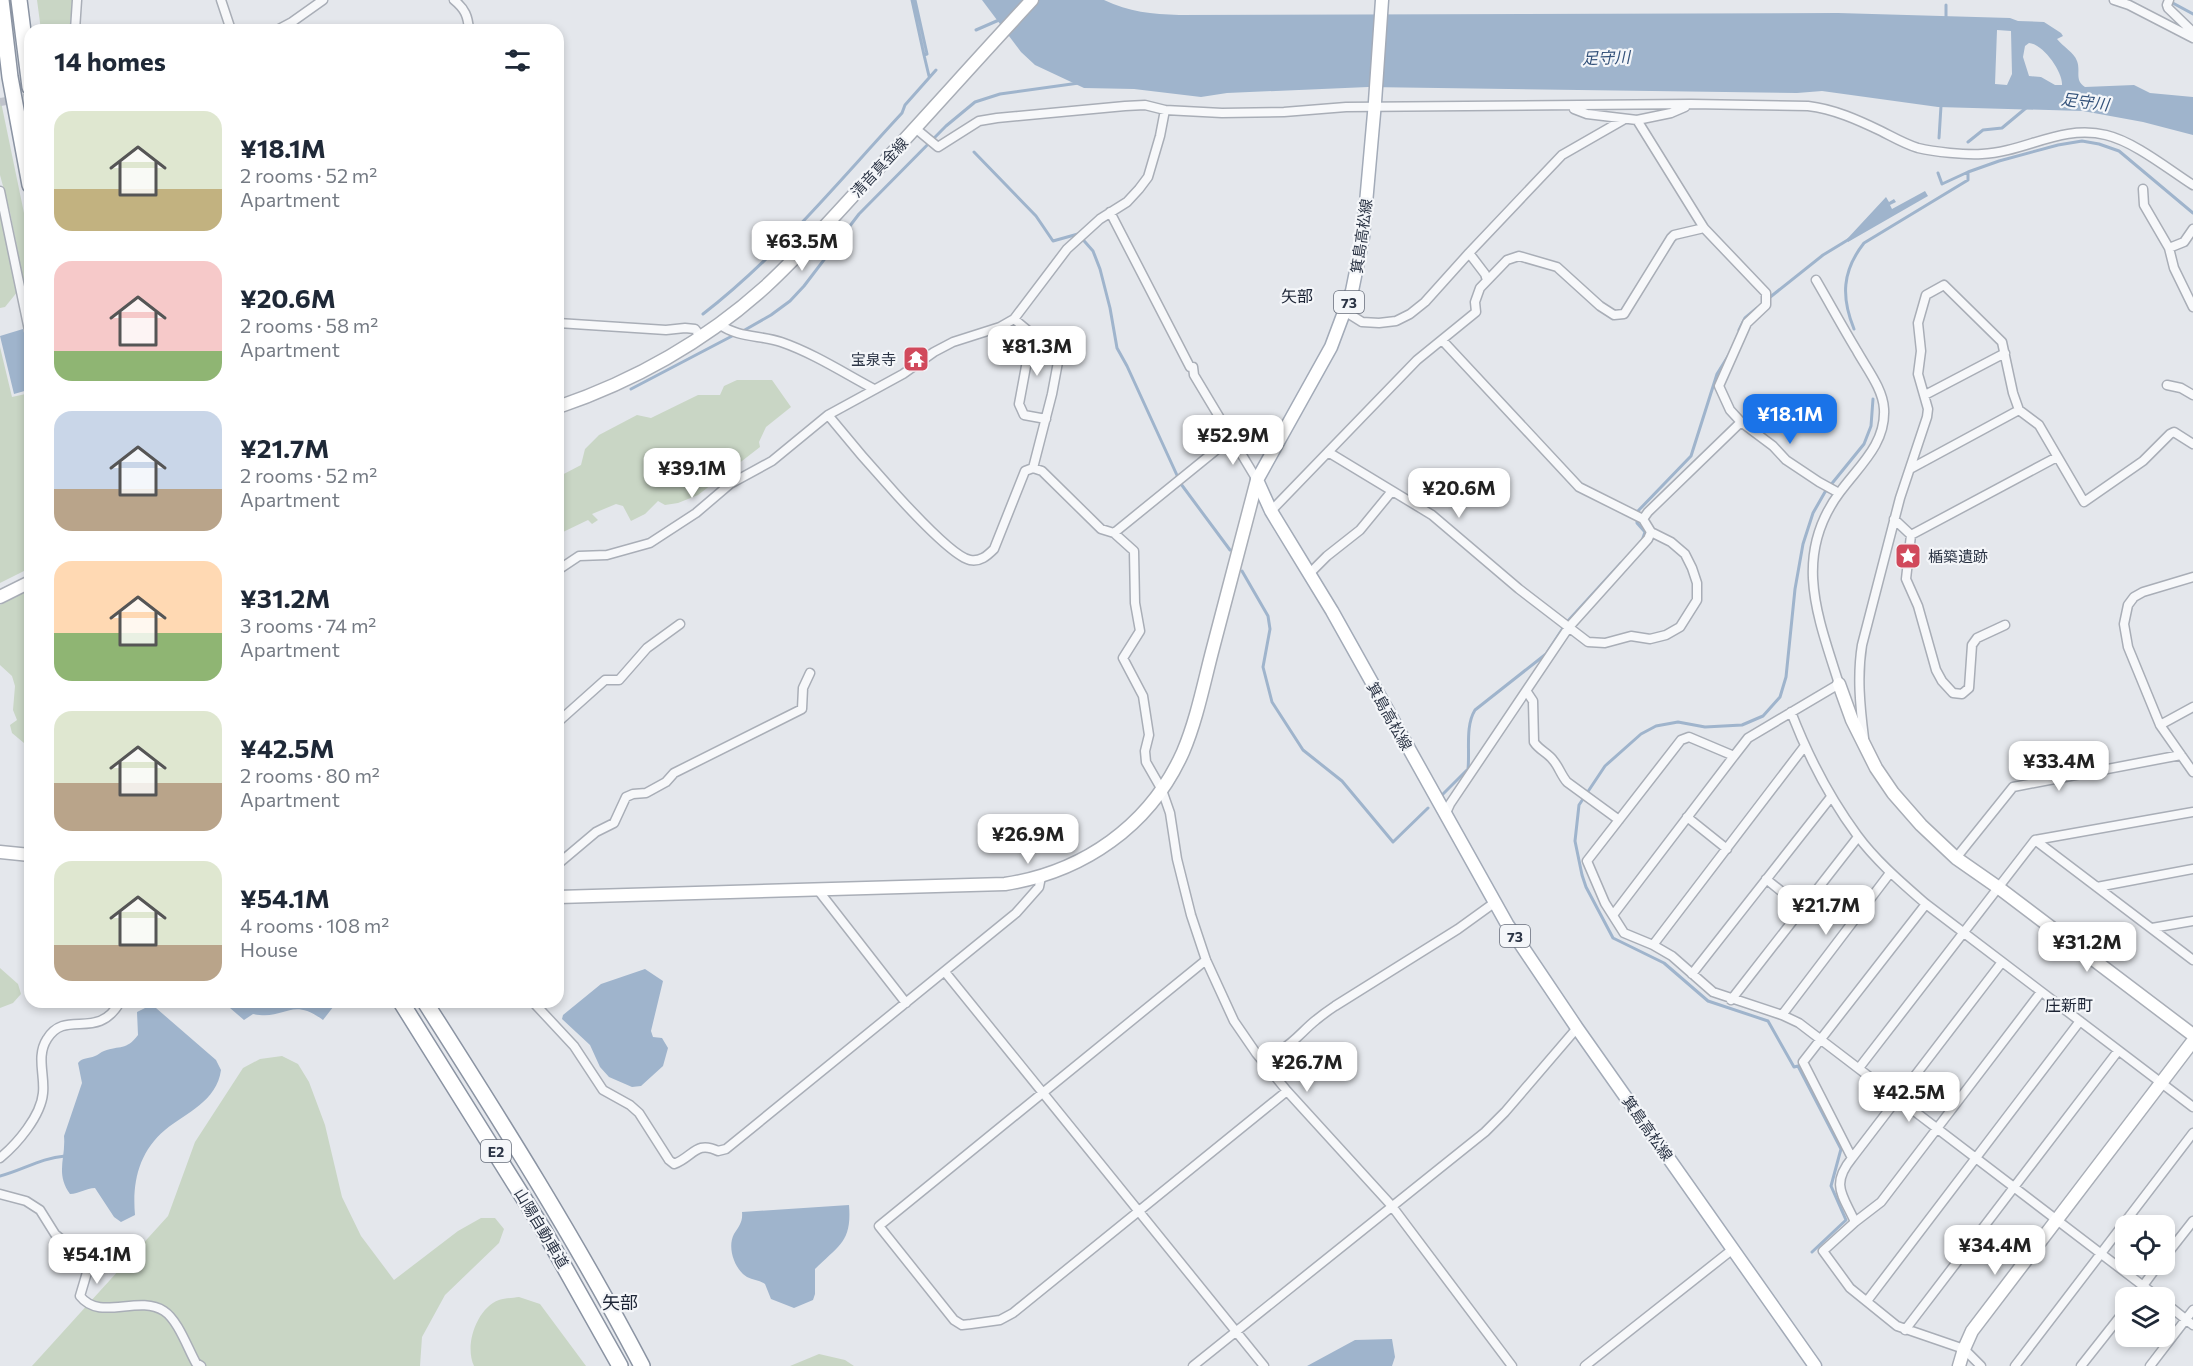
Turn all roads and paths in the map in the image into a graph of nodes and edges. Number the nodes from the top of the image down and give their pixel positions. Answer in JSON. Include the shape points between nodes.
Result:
{"nodes":[{"id":1,"x":1,"y":0,"type":"edge"},
{"id":2,"x":19,"y":0,"type":"edge"},
{"id":3,"x":77,"y":0,"type":"edge"},
{"id":4,"x":220,"y":0,"type":"edge"},
{"id":5,"x":323,"y":0,"type":"edge"},
{"id":6,"x":454,"y":0,"type":"edge"},
{"id":7,"x":1032,"y":0,"type":"edge"},
{"id":8,"x":2114,"y":0,"type":"edge"},
{"id":9,"x":2168,"y":1,"type":"edge"},
{"id":10,"x":1381,"y":3,"type":"edge"},
{"id":11,"x":75,"y":24,"type":"edge"},
{"id":12,"x":229,"y":24,"type":"edge"},
{"id":13,"x":288,"y":24,"type":"edge"},
{"id":14,"x":468,"y":24,"type":"edge"},
{"id":15,"x":2193,"y":32,"type":"edge"},
{"id":16,"x":2193,"y":38,"type":"edge"},
{"id":17,"x":24,"y":40,"type":"edge"},
{"id":18,"x":1691,"y":104,"type":"junction"},
{"id":19,"x":1375,"y":105,"type":"junction"},
{"id":20,"x":1568,"y":107,"type":"junction"},
{"id":21,"x":1165,"y":110,"type":"junction"},
{"id":22,"x":1623,"y":120,"type":"junction"},
{"id":23,"x":1637,"y":120,"type":"junction"},
{"id":24,"x":915,"y":128,"type":"junction"},
{"id":25,"x":24,"y":153,"type":"edge"},
{"id":26,"x":2193,"y":184,"type":"edge"},
{"id":27,"x":2143,"y":189,"type":"dead end"},
{"id":28,"x":0,"y":191,"type":"edge"},
{"id":29,"x":1110,"y":212,"type":"junction"},
{"id":30,"x":1704,"y":228,"type":"junction"},
{"id":31,"x":2193,"y":229,"type":"edge"},
{"id":32,"x":2169,"y":248,"type":"junction"},
{"id":33,"x":1469,"y":253,"type":"junction"},
{"id":34,"x":1486,"y":280,"type":"junction"},
{"id":35,"x":1816,"y":280,"type":"dead end"},
{"id":36,"x":24,"y":306,"type":"edge"},
{"id":37,"x":2193,"y":307,"type":"edge"},
{"id":38,"x":1346,"y":312,"type":"junction"},
{"id":39,"x":1014,"y":319,"type":"junction"},
{"id":40,"x":564,"y":323,"type":"edge"},
{"id":41,"x":724,"y":327,"type":"junction"},
{"id":42,"x":1032,"y":334,"type":"junction"},
{"id":43,"x":701,"y":337,"type":"junction"},
{"id":44,"x":1442,"y":340,"type":"junction"},
{"id":45,"x":2005,"y":353,"type":"junction"},
{"id":46,"x":2167,"y":385,"type":"dead end"},
{"id":47,"x":874,"y":389,"type":"junction"},
{"id":48,"x":2193,"y":395,"type":"edge"},
{"id":49,"x":1925,"y":396,"type":"junction"},
{"id":50,"x":564,"y":405,"type":"edge"},
{"id":51,"x":2019,"y":410,"type":"junction"},
{"id":52,"x":828,"y":415,"type":"junction"},
{"id":53,"x":1046,"y":419,"type":"junction"},
{"id":54,"x":1741,"y":422,"type":"junction"},
{"id":55,"x":1231,"y":438,"type":"junction"},
{"id":56,"x":2193,"y":444,"type":"edge"},
{"id":57,"x":1328,"y":452,"type":"junction"},
{"id":58,"x":2057,"y":457,"type":"junction"},
{"id":59,"x":1033,"y":468,"type":"junction"},
{"id":60,"x":1910,"y":469,"type":"junction"},
{"id":61,"x":1257,"y":480,"type":"junction"},
{"id":62,"x":1392,"y":491,"type":"junction"},
{"id":63,"x":1839,"y":493,"type":"junction"},
{"id":64,"x":1271,"y":511,"type":"junction"},
{"id":65,"x":1639,"y":517,"type":"junction"},
{"id":66,"x":1894,"y":519,"type":"junction"},
{"id":67,"x":1651,"y":532,"type":"junction"},
{"id":68,"x":1114,"y":533,"type":"junction"},
{"id":69,"x":1911,"y":535,"type":"junction"},
{"id":70,"x":564,"y":565,"type":"edge"},
{"id":71,"x":1309,"y":574,"type":"junction"},
{"id":72,"x":2193,"y":577,"type":"edge"},
{"id":73,"x":24,"y":585,"type":"edge"},
{"id":74,"x":0,"y":597,"type":"edge"},
{"id":75,"x":680,"y":624,"type":"dead end"},
{"id":76,"x":1567,"y":625,"type":"junction"},
{"id":77,"x":2005,"y":625,"type":"dead end"},
{"id":78,"x":810,"y":673,"type":"dead end"},
{"id":79,"x":1839,"y":684,"type":"junction"},
{"id":80,"x":1527,"y":692,"type":"junction"},
{"id":81,"x":2193,"y":707,"type":"edge"},
{"id":82,"x":1791,"y":712,"type":"junction"},
{"id":83,"x":564,"y":718,"type":"edge"},
{"id":84,"x":2160,"y":725,"type":"junction"},
{"id":85,"x":1804,"y":747,"type":"junction"},
{"id":86,"x":1865,"y":747,"type":"junction"},
{"id":87,"x":2181,"y":755,"type":"junction"},
{"id":88,"x":1734,"y":756,"type":"junction"},
{"id":89,"x":2193,"y":772,"type":"edge"},
{"id":90,"x":1162,"y":790,"type":"junction"},
{"id":91,"x":1831,"y":796,"type":"junction"},
{"id":92,"x":2193,"y":812,"type":"edge"},
{"id":93,"x":1445,"y":815,"type":"junction"},
{"id":94,"x":1687,"y":817,"type":"junction"},
{"id":95,"x":1619,"y":820,"type":"junction"},
{"id":96,"x":1858,"y":837,"type":"junction"},
{"id":97,"x":2035,"y":840,"type":"junction"},
{"id":98,"x":1726,"y":849,"type":"junction"},
{"id":99,"x":0,"y":852,"type":"edge"},
{"id":100,"x":24,"y":854,"type":"edge"},
{"id":101,"x":1956,"y":858,"type":"junction"},
{"id":102,"x":564,"y":859,"type":"edge"},
{"id":103,"x":2193,"y":869,"type":"edge"},
{"id":104,"x":1890,"y":873,"type":"junction"},
{"id":105,"x":1041,"y":877,"type":"junction"},
{"id":106,"x":1766,"y":879,"type":"junction"},
{"id":107,"x":2097,"y":886,"type":"junction"},
{"id":108,"x":1999,"y":888,"type":"junction"},
{"id":109,"x":818,"y":890,"type":"junction"},
{"id":110,"x":564,"y":897,"type":"edge"},
{"id":111,"x":1494,"y":903,"type":"junction"},
{"id":112,"x":1926,"y":904,"type":"junction"},
{"id":113,"x":1802,"y":908,"type":"junction"},
{"id":114,"x":1613,"y":915,"type":"junction"},
{"id":115,"x":2193,"y":921,"type":"edge"},
{"id":116,"x":2152,"y":928,"type":"junction"},
{"id":117,"x":1965,"y":933,"type":"junction"},
{"id":118,"x":1653,"y":945,"type":"junction"},
{"id":119,"x":1206,"y":960,"type":"junction"},
{"id":120,"x":2193,"y":960,"type":"edge"},
{"id":121,"x":2002,"y":962,"type":"junction"},
{"id":122,"x":945,"y":972,"type":"junction"},
{"id":123,"x":1692,"y":974,"type":"junction"},
{"id":124,"x":2042,"y":992,"type":"junction"},
{"id":125,"x":1731,"y":1000,"type":"junction"},
{"id":126,"x":906,"y":1003,"type":"junction"},
{"id":127,"x":116,"y":1008,"type":"edge"},
{"id":128,"x":405,"y":1008,"type":"edge"},
{"id":129,"x":429,"y":1008,"type":"edge"},
{"id":130,"x":539,"y":1008,"type":"edge"},
{"id":131,"x":1782,"y":1015,"type":"junction"},
{"id":132,"x":2080,"y":1021,"type":"junction"},
{"id":133,"x":1577,"y":1028,"type":"junction"},
{"id":134,"x":2193,"y":1035,"type":"edge"},
{"id":135,"x":1820,"y":1038,"type":"junction"},
{"id":136,"x":2193,"y":1041,"type":"edge"},
{"id":137,"x":2118,"y":1051,"type":"junction"},
{"id":138,"x":1256,"y":1053,"type":"junction"},
{"id":139,"x":1858,"y":1068,"type":"junction"},
{"id":140,"x":2161,"y":1083,"type":"junction"},
{"id":141,"x":1287,"y":1091,"type":"junction"},
{"id":142,"x":1042,"y":1093,"type":"junction"},
{"id":143,"x":1898,"y":1098,"type":"junction"},
{"id":144,"x":2193,"y":1107,"type":"edge"},
{"id":145,"x":1938,"y":1129,"type":"junction"},
{"id":146,"x":2193,"y":1133,"type":"edge"},
{"id":147,"x":0,"y":1158,"type":"edge"},
{"id":148,"x":1852,"y":1158,"type":"junction"},
{"id":149,"x":1976,"y":1158,"type":"junction"},
{"id":150,"x":2013,"y":1187,"type":"junction"},
{"id":151,"x":0,"y":1194,"type":"edge"},
{"id":152,"x":1391,"y":1205,"type":"junction"},
{"id":153,"x":1138,"y":1213,"type":"junction"},
{"id":154,"x":2056,"y":1220,"type":"junction"},
{"id":155,"x":2193,"y":1221,"type":"edge"},
{"id":156,"x":1855,"y":1222,"type":"junction"},
{"id":157,"x":2175,"y":1244,"type":"edge"},
{"id":158,"x":1732,"y":1249,"type":"junction"},
{"id":159,"x":2103,"y":1253,"type":"junction"},
{"id":160,"x":2151,"y":1275,"type":"edge"},
{"id":161,"x":2144,"y":1285,"type":"junction"},
{"id":162,"x":2146,"y":1287,"type":"edge"},
{"id":163,"x":1867,"y":1301,"type":"junction"},
{"id":164,"x":2193,"y":1310,"type":"edge"},
{"id":165,"x":2175,"y":1311,"type":"edge"},
{"id":166,"x":2115,"y":1322,"type":"edge"},
{"id":167,"x":2189,"y":1322,"type":"edge"},
{"id":168,"x":1905,"y":1330,"type":"junction"},
{"id":169,"x":1238,"y":1332,"type":"junction"},
{"id":170,"x":1964,"y":1349,"type":"junction"},
{"id":171,"x":201,"y":1366,"type":"edge"},
{"id":172,"x":620,"y":1366,"type":"edge"},
{"id":173,"x":642,"y":1366,"type":"edge"},
{"id":174,"x":1193,"y":1366,"type":"edge"},
{"id":175,"x":1264,"y":1366,"type":"edge"},
{"id":176,"x":1512,"y":1366,"type":"edge"},
{"id":177,"x":1585,"y":1366,"type":"edge"},
{"id":178,"x":1815,"y":1366,"type":"edge"},
{"id":179,"x":1959,"y":1366,"type":"edge"},
{"id":180,"x":1981,"y":1366,"type":"edge"},
{"id":181,"x":2015,"y":1366,"type":"edge"},
{"id":182,"x":2081,"y":1366,"type":"edge"},
{"id":183,"x":2150,"y":1366,"type":"edge"}],
"edges":[{"from":1,"to":25,"type":"highway"},
{"from":2,"to":17,"type":"highway"},
{"from":3,"to":11,"type":"street"},
{"from":4,"to":12,"type":"street"},
{"from":5,"to":13,"type":"street"},
{"from":6,"to":14,"type":"street","via":[[463,7]]},
{"from":7,"to":24,"type":"main road","name":"清音真金線"},
{"from":8,"to":16,"type":"street"},
{"from":9,"to":15,"type":"street","via":[[2168,8]]},
{"from":10,"to":19,"type":"main road","name":"箕島高松線","number":"73"},
{"from":18,"to":20,"type":"street"},
{"from":18,"to":23,"type":"street"},
{"from":18,"to":26,"type":"street","via":[[1823,108],[1918,148],[1955,152],[1982,154],[2066,134],[2104,135],[2124,142]]},
{"from":19,"to":20,"type":"street"},
{"from":19,"to":21,"type":"street","via":[[1222,113]]},
{"from":19,"to":38,"type":"main road","name":"箕島高松線","number":"73","via":[[1363,237]]},
{"from":20,"to":22,"type":"street"},
{"from":21,"to":24,"type":"street","via":[[1145,105],[997,118],[979,121],[938,147]]},
{"from":21,"to":29,"type":"street","via":[[1148,177],[1127,202]]},
{"from":22,"to":23,"type":"street"},
{"from":22,"to":33,"type":"street","via":[[1562,155]]},
{"from":23,"to":30,"type":"street"},
{"from":24,"to":41,"type":"main road","name":"清音真金線","via":[[783,270]]},
{"from":27,"to":32,"type":"street","via":[[2144,205]]},
{"from":28,"to":36,"type":"street"},
{"from":29,"to":39,"type":"street","via":[[1067,249]]},
{"from":29,"to":55,"type":"street"},
{"from":30,"to":34,"type":"street","via":[[1671,238],[1620,316],[1600,306],[1550,263],[1519,256],[1507,260]]},
{"from":30,"to":54,"type":"street","via":[[1766,292],[1767,299],[1747,323],[1719,386],[1730,410]]},
{"from":31,"to":32,"type":"street","via":[[2184,242]]},
{"from":32,"to":37,"type":"street"},
{"from":33,"to":34,"type":"street"},
{"from":33,"to":38,"type":"street","via":[[1425,302],[1396,321],[1362,322]]},
{"from":34,"to":44,"type":"street","via":[[1475,302],[1476,312]]},
{"from":35,"to":63,"type":"street","via":[[1877,387],[1884,407],[1876,445]]},
{"from":38,"to":61,"type":"main road","name":"箕島高松線","number":"73","via":[[1331,347]]},
{"from":39,"to":42,"type":"street"},
{"from":39,"to":47,"type":"street","via":[[953,342]]},
{"from":40,"to":43,"type":"street","via":[[695,329]]},
{"from":41,"to":43,"type":"main road","name":"清音真金線"},
{"from":41,"to":47,"type":"street","via":[[740,335],[796,348]]},
{"from":42,"to":53,"type":"street","via":[[1060,346]]},
{"from":42,"to":53,"type":"street","via":[[1019,404],[1024,415]]},
{"from":43,"to":50,"type":"main road","name":"清音真金線","via":[[633,376]]},
{"from":44,"to":57,"type":"street"},
{"from":44,"to":65,"type":"street","via":[[1579,487]]},
{"from":45,"to":49,"type":"street"},
{"from":45,"to":49,"type":"street","via":[[2002,342],[1944,285],[1926,295],[1919,315],[1918,374]]},
{"from":45,"to":51,"type":"street"},
{"from":46,"to":48,"type":"street"},
{"from":47,"to":52,"type":"street"},
{"from":49,"to":60,"type":"street","via":[[1927,417]]},
{"from":51,"to":58,"type":"street","via":[[2039,425]]},
{"from":51,"to":60,"type":"street"},
{"from":52,"to":59,"type":"street","via":[[939,539],[968,560],[977,561],[994,549],[1025,471]]},
{"from":52,"to":70,"type":"street","via":[[772,461],[730,484],[696,513],[650,543],[607,555],[579,556]]},
{"from":53,"to":59,"type":"street"},
{"from":54,"to":63,"type":"street","via":[[1786,460]]},
{"from":54,"to":65,"type":"street"},
{"from":55,"to":61,"type":"street"},
{"from":55,"to":68,"type":"street"},
{"from":56,"to":58,"type":"street","via":[[2174,432],[2170,434],[2143,461],[2084,502]]},
{"from":57,"to":62,"type":"street"},
{"from":57,"to":64,"type":"street"},
{"from":58,"to":69,"type":"street"},
{"from":59,"to":68,"type":"street","via":[[1042,471],[1101,529]]},
{"from":60,"to":66,"type":"street"},
{"from":61,"to":64,"type":"main road","name":"箕島高松線","number":"73"},
{"from":61,"to":90,"type":"main road","via":[[1191,729]]},
{"from":62,"to":71,"type":"street","via":[[1360,530]]},
{"from":62,"to":76,"type":"street","via":[[1432,515]]},
{"from":63,"to":79,"type":"street","via":[[1821,528],[1813,573],[1815,603]]},
{"from":64,"to":71,"type":"main road","name":"箕島高松線","number":"73"},
{"from":65,"to":67,"type":"street"},
{"from":66,"to":69,"type":"street"},
{"from":66,"to":86,"type":"street","via":[[1859,664]]},
{"from":67,"to":76,"type":"street"},
{"from":67,"to":76,"type":"street","via":[[1685,554],[1692,568],[1697,600],[1680,627],[1650,639],[1631,636],[1605,643],[1588,642]]},
{"from":68,"to":90,"type":"street","via":[[1134,551],[1140,631],[1123,658],[1143,696],[1149,735],[1144,751],[1146,762]]},
{"from":69,"to":77,"type":"street","via":[[1906,579],[1936,670],[1953,693],[1962,694],[1969,688],[1972,645],[1977,638]]},
{"from":71,"to":93,"type":"main road","name":"箕島高松線","number":"73"},
{"from":72,"to":84,"type":"street","via":[[2134,597],[2125,615],[2128,647]]},
{"from":73,"to":74,"type":"main road"},
{"from":75,"to":83,"type":"street","via":[[647,648],[619,680],[605,680]]},
{"from":76,"to":80,"type":"street"},
{"from":78,"to":102,"type":"street","via":[[803,688],[802,709],[674,773],[646,793],[626,797],[614,823],[596,832]]},
{"from":79,"to":82,"type":"street"},
{"from":79,"to":86,"type":"main road"},
{"from":80,"to":93,"type":"street"},
{"from":80,"to":95,"type":"street","via":[[1533,701],[1534,742],[1553,759],[1561,776]]},
{"from":81,"to":84,"type":"street"},
{"from":82,"to":85,"type":"street"},
{"from":82,"to":88,"type":"street","via":[[1748,738]]},
{"from":84,"to":87,"type":"street"},
{"from":85,"to":91,"type":"street"},
{"from":85,"to":98,"type":"street"},
{"from":86,"to":101,"type":"main road","via":[[1893,793]]},
{"from":87,"to":89,"type":"street"},
{"from":87,"to":101,"type":"street","via":[[2013,787]]},
{"from":88,"to":94,"type":"street"},
{"from":88,"to":95,"type":"street","via":[[1689,736],[1681,740]]},
{"from":90,"to":105,"type":"main road","via":[[1142,815],[1103,848]]},
{"from":90,"to":119,"type":"street","via":[[1191,915]]},
{"from":91,"to":96,"type":"street"},
{"from":91,"to":106,"type":"street"},
{"from":92,"to":97,"type":"street"},
{"from":93,"to":111,"type":"main road","name":"箕島高松線","number":"73"},
{"from":94,"to":98,"type":"street"},
{"from":94,"to":114,"type":"street"},
{"from":95,"to":114,"type":"street","via":[[1587,861]]},
{"from":96,"to":104,"type":"street"},
{"from":96,"to":113,"type":"street"},
{"from":97,"to":107,"type":"street"},
{"from":97,"to":108,"type":"street"},
{"from":98,"to":118,"type":"street"},
{"from":99,"to":100,"type":"main road"},
{"from":101,"to":108,"type":"main road"},
{"from":103,"to":107,"type":"street"},
{"from":104,"to":112,"type":"street"},
{"from":104,"to":131,"type":"street"},
{"from":105,"to":109,"type":"main road","via":[[1005,884]]},
{"from":105,"to":122,"type":"street","via":[[1039,887],[1016,914]]},
{"from":106,"to":113,"type":"street"},
{"from":106,"to":123,"type":"street"},
{"from":107,"to":116,"type":"street"},
{"from":108,"to":117,"type":"street"},
{"from":108,"to":134,"type":"main road"},
{"from":109,"to":110,"type":"main road"},
{"from":109,"to":126,"type":"street"},
{"from":111,"to":133,"type":"main road","name":"箕島高松線","number":"73"},
{"from":111,"to":138,"type":"street","via":[[1316,1019],[1285,1048],[1265,1055]]},
{"from":112,"to":117,"type":"street"},
{"from":112,"to":135,"type":"street"},
{"from":113,"to":125,"type":"street"},
{"from":114,"to":118,"type":"street","via":[[1624,933]]},
{"from":115,"to":116,"type":"street"},
{"from":116,"to":120,"type":"street"},
{"from":117,"to":121,"type":"street"},
{"from":117,"to":139,"type":"street"},
{"from":118,"to":123,"type":"street"},
{"from":119,"to":138,"type":"street","via":[[1234,1021]]},
{"from":119,"to":142,"type":"street"},
{"from":121,"to":124,"type":"street"},
{"from":121,"to":143,"type":"street"},
{"from":122,"to":126,"type":"street"},
{"from":122,"to":142,"type":"street"},
{"from":123,"to":125,"type":"street","via":[[1713,992]]},
{"from":124,"to":132,"type":"street"},
{"from":124,"to":145,"type":"street"},
{"from":125,"to":131,"type":"street"},
{"from":126,"to":130,"type":"street","via":[[726,1149],[700,1147],[674,1164],[639,1113],[603,1090],[574,1046]]},
{"from":127,"to":147,"type":"street","via":[[102,1022],[63,1026],[50,1035],[42,1052],[43,1094],[37,1112]]},
{"from":128,"to":172,"type":"highway","name":"山陽自動車道","number":"E2","via":[[537,1218]]},
{"from":129,"to":173,"type":"highway","name":"山陽自動車道","number":"E2","via":[[511,1137]]},
{"from":131,"to":135,"type":"street"},
{"from":132,"to":137,"type":"street"},
{"from":132,"to":149,"type":"street"},
{"from":133,"to":152,"type":"street","via":[[1485,1132]]},
{"from":133,"to":158,"type":"main road","name":"箕島高松線","number":"73"},
{"from":135,"to":139,"type":"street"},
{"from":135,"to":148,"type":"street","via":[[1803,1062]]},
{"from":136,"to":140,"type":"main road"},
{"from":137,"to":140,"type":"street"},
{"from":137,"to":150,"type":"street"},
{"from":138,"to":141,"type":"street"},
{"from":139,"to":143,"type":"street"},
{"from":140,"to":144,"type":"street"},
{"from":140,"to":154,"type":"main road"},
{"from":141,"to":152,"type":"street"},
{"from":141,"to":153,"type":"street"},
{"from":142,"to":153,"type":"street"},
{"from":142,"to":153,"type":"street","via":[[879,1226],[954,1320],[962,1325],[972,1324],[999,1320],[1013,1312]]},
{"from":143,"to":145,"type":"street"},
{"from":143,"to":148,"type":"street"},
{"from":145,"to":149,"type":"street"},
{"from":145,"to":156,"type":"street","via":[[1881,1202]]},
{"from":146,"to":159,"type":"street"},
{"from":148,"to":156,"type":"street","via":[[1842,1170],[1839,1187]]},
{"from":149,"to":150,"type":"street"},
{"from":149,"to":163,"type":"street"},
{"from":150,"to":154,"type":"street"},
{"from":150,"to":168,"type":"street"},
{"from":151,"to":171,"type":"street","via":[[26,1201],[40,1210],[55,1233],[83,1257],[88,1269],[80,1296],[87,1305],[139,1304],[165,1312]]},
{"from":152,"to":169,"type":"street"},
{"from":152,"to":176,"type":"street"},
{"from":153,"to":169,"type":"street"},
{"from":154,"to":159,"type":"street"},
{"from":154,"to":170,"type":"main road","via":[[1972,1331]]},
{"from":155,"to":157,"type":"street"},
{"from":156,"to":163,"type":"street","via":[[1823,1251],[1850,1288]]},
{"from":158,"to":177,"type":"street"},
{"from":158,"to":178,"type":"main road","name":"箕島高松線","number":"73"},
{"from":159,"to":161,"type":"street"},
{"from":159,"to":181,"type":"street"},
{"from":160,"to":161,"type":"street"},
{"from":161,"to":162,"type":"street"},
{"from":163,"to":168,"type":"street"},
{"from":164,"to":167,"type":"street"},
{"from":165,"to":167,"type":"street"},
{"from":166,"to":182,"type":"street"},
{"from":167,"to":183,"type":"street"},
{"from":168,"to":170,"type":"street"},
{"from":169,"to":174,"type":"street"},
{"from":169,"to":175,"type":"street"},
{"from":170,"to":179,"type":"main road"},
{"from":170,"to":180,"type":"street"}]}
